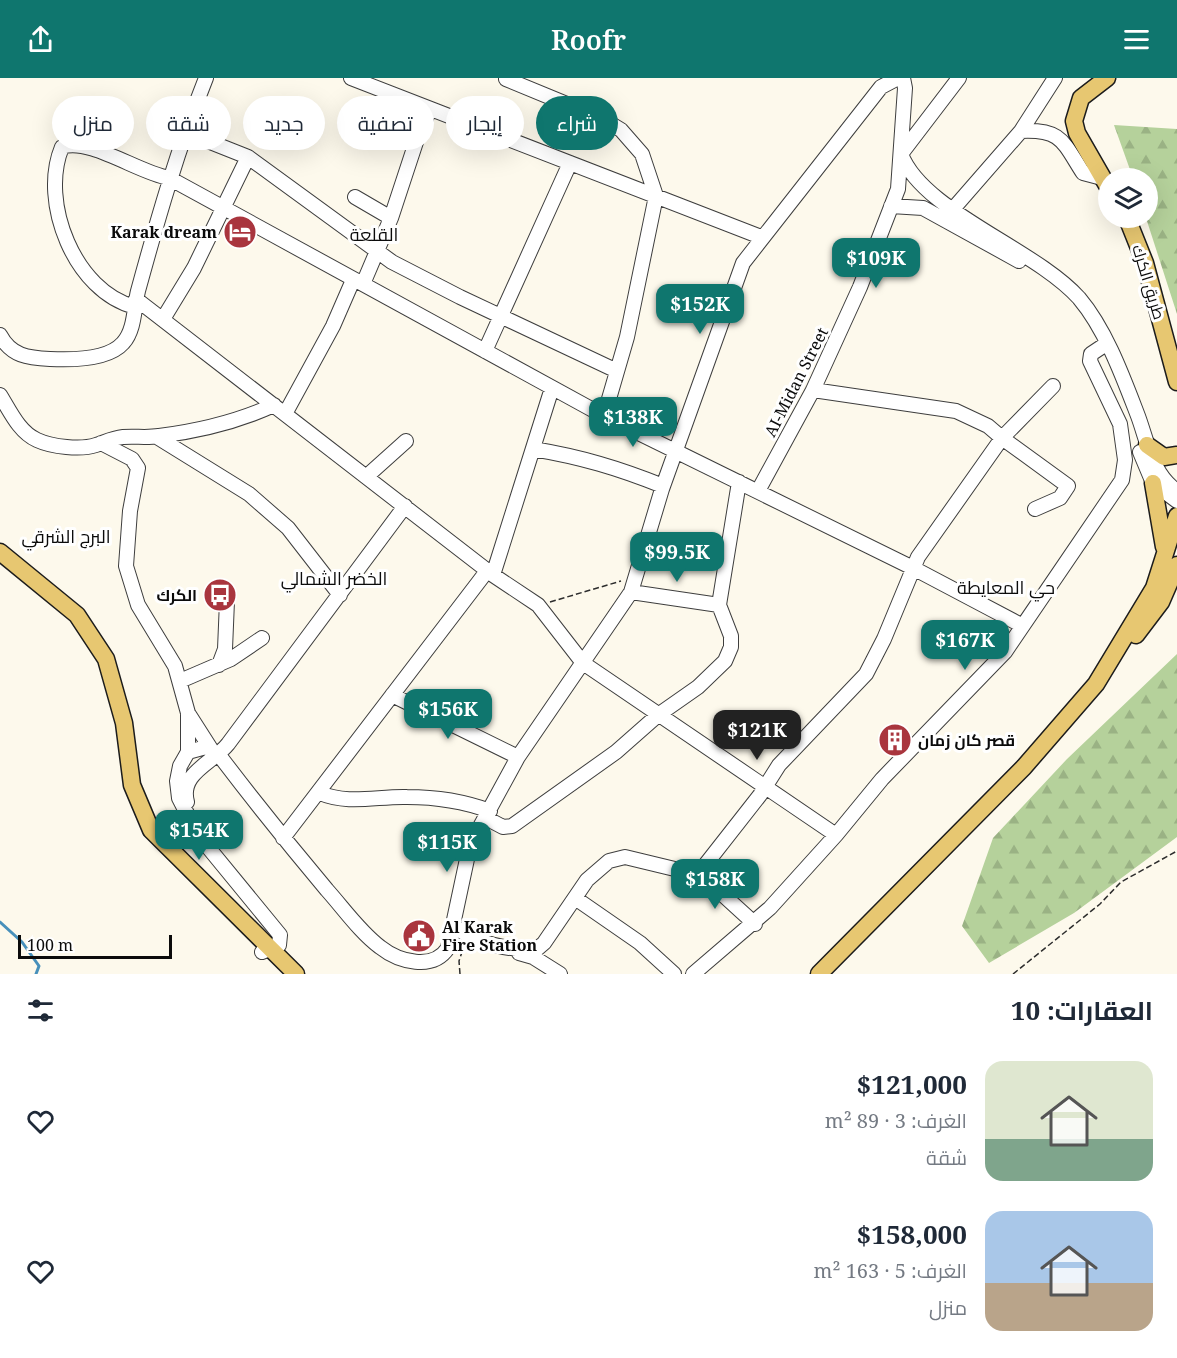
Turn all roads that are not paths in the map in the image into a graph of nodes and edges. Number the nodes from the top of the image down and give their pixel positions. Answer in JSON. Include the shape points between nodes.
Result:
{"nodes":[{"id":1,"x":206,"y":78,"type":"edge"},
{"id":2,"x":351,"y":78,"type":"edge"},
{"id":3,"x":898,"y":78,"type":"edge"},
{"id":4,"x":903,"y":78,"type":"edge"},
{"id":5,"x":959,"y":78,"type":"edge"},
{"id":6,"x":1055,"y":78,"type":"edge"},
{"id":7,"x":1107,"y":78,"type":"edge"},
{"id":8,"x":506,"y":79,"type":"edge"},
{"id":9,"x":199,"y":96,"type":"edge"},
{"id":10,"x":397,"y":96,"type":"edge"},
{"id":11,"x":434,"y":111,"type":"edge"},
{"id":12,"x":1021,"y":130,"type":"junction"},
{"id":13,"x":178,"y":150,"type":"edge"},
{"id":14,"x":228,"y":150,"type":"edge"},
{"id":15,"x":413,"y":150,"type":"edge"},
{"id":16,"x":901,"y":154,"type":"junction"},
{"id":17,"x":248,"y":158,"type":"junction"},
{"id":18,"x":570,"y":164,"type":"junction"},
{"id":19,"x":1098,"y":170,"type":"edge"},
{"id":20,"x":169,"y":178,"type":"junction"},
{"id":21,"x":1098,"y":180,"type":"edge"},
{"id":22,"x":656,"y":196,"type":"junction"},
{"id":23,"x":356,"y":197,"type":"dead end"},
{"id":24,"x":891,"y":206,"type":"junction"},
{"id":25,"x":224,"y":207,"type":"junction"},
{"id":26,"x":953,"y":209,"type":"junction"},
{"id":27,"x":391,"y":218,"type":"junction"},
{"id":28,"x":1131,"y":228,"type":"edge"},
{"id":29,"x":761,"y":237,"type":"junction"},
{"id":30,"x":377,"y":253,"type":"junction"},
{"id":31,"x":358,"y":282,"type":"junction"},
{"id":32,"x":1060,"y":285,"type":"junction"},
{"id":33,"x":135,"y":303,"type":"junction"},
{"id":34,"x":500,"y":316,"type":"junction"},
{"id":35,"x":163,"y":319,"type":"junction"},
{"id":36,"x":0,"y":335,"type":"edge"},
{"id":37,"x":1103,"y":346,"type":"junction"},
{"id":38,"x":485,"y":351,"type":"junction"},
{"id":39,"x":617,"y":371,"type":"junction"},
{"id":40,"x":1177,"y":382,"type":"edge"},
{"id":41,"x":1053,"y":386,"type":"dead end"},
{"id":42,"x":552,"y":388,"type":"junction"},
{"id":43,"x":813,"y":390,"type":"junction"},
{"id":44,"x":0,"y":395,"type":"edge"},
{"id":45,"x":279,"y":409,"type":"junction"},
{"id":46,"x":604,"y":416,"type":"junction"},
{"id":47,"x":157,"y":437,"type":"junction"},
{"id":48,"x":1002,"y":438,"type":"junction"},
{"id":49,"x":406,"y":441,"type":"dead end"},
{"id":50,"x":101,"y":443,"type":"junction"},
{"id":51,"x":1147,"y":445,"type":"junction"},
{"id":52,"x":533,"y":449,"type":"junction"},
{"id":53,"x":676,"y":452,"type":"junction"},
{"id":54,"x":1177,"y":455,"type":"edge"},
{"id":55,"x":367,"y":476,"type":"junction"},
{"id":56,"x":739,"y":482,"type":"junction"},
{"id":57,"x":1153,"y":483,"type":"junction"},
{"id":58,"x":663,"y":486,"type":"junction"},
{"id":59,"x":758,"y":491,"type":"junction"},
{"id":60,"x":1177,"y":492,"type":"edge"},
{"id":61,"x":1177,"y":501,"type":"edge"},
{"id":62,"x":405,"y":506,"type":"junction"},
{"id":63,"x":1035,"y":508,"type":"dead end"},
{"id":64,"x":1177,"y":516,"type":"edge"},
{"id":65,"x":0,"y":552,"type":"edge"},
{"id":66,"x":1171,"y":560,"type":"edge"},
{"id":67,"x":0,"y":566,"type":"edge"},
{"id":68,"x":913,"y":568,"type":"junction"},
{"id":69,"x":490,"y":573,"type":"junction"},
{"id":70,"x":630,"y":592,"type":"junction"},
{"id":71,"x":340,"y":595,"type":"junction"},
{"id":72,"x":227,"y":601,"type":"dead end"},
{"id":73,"x":719,"y":605,"type":"junction"},
{"id":74,"x":1022,"y":625,"type":"junction"},
{"id":75,"x":262,"y":638,"type":"dead end"},
{"id":76,"x":583,"y":663,"type":"junction"},
{"id":77,"x":219,"y":665,"type":"junction"},
{"id":78,"x":180,"y":681,"type":"junction"},
{"id":79,"x":392,"y":695,"type":"junction"},
{"id":80,"x":188,"y":712,"type":"junction"},
{"id":81,"x":658,"y":715,"type":"junction"},
{"id":82,"x":188,"y":752,"type":"junction"},
{"id":83,"x":215,"y":752,"type":"junction"},
{"id":84,"x":518,"y":757,"type":"junction"},
{"id":85,"x":182,"y":778,"type":"junction"},
{"id":86,"x":766,"y":785,"type":"junction"},
{"id":87,"x":320,"y":793,"type":"junction"},
{"id":88,"x":488,"y":814,"type":"junction"},
{"id":89,"x":836,"y":835,"type":"junction"},
{"id":90,"x":283,"y":838,"type":"junction"},
{"id":91,"x":697,"y":871,"type":"junction"},
{"id":92,"x":575,"y":898,"type":"junction"},
{"id":93,"x":755,"y":924,"type":"junction"},
{"id":94,"x":453,"y":925,"type":"junction"},
{"id":95,"x":448,"y":948,"type":"junction"},
{"id":96,"x":535,"y":953,"type":"junction"},
{"id":97,"x":271,"y":954,"type":"junction"},
{"id":98,"x":285,"y":974,"type":"edge"},
{"id":99,"x":296,"y":974,"type":"edge"},
{"id":100,"x":560,"y":974,"type":"edge"},
{"id":101,"x":674,"y":974,"type":"edge"},
{"id":102,"x":693,"y":974,"type":"edge"},
{"id":103,"x":819,"y":974,"type":"edge"}],
"edges":[{"from":1,"to":9,"type":"street"},
{"from":2,"to":10,"type":"street"},
{"from":3,"to":29,"type":"street","via":[[881,87]]},
{"from":4,"to":16,"type":"street","name":"AI-Midan Street"},
{"from":5,"to":16,"type":"street"},
{"from":6,"to":12,"type":"street"},
{"from":7,"to":19,"type":"main road","via":[[1081,98],[1074,121]]},
{"from":8,"to":22,"type":"street","via":[[621,130],[642,154]]},
{"from":11,"to":18,"type":"street"},
{"from":12,"to":21,"type":"street","via":[[1046,130],[1053,134],[1083,173]]},
{"from":12,"to":26,"type":"street"},
{"from":13,"to":20,"type":"street"},
{"from":14,"to":17,"type":"street"},
{"from":15,"to":27,"type":"street"},
{"from":16,"to":24,"type":"street","name":"AI-Midan Street","via":[[898,189]]},
{"from":16,"to":26,"type":"street","via":[[916,180]]},
{"from":17,"to":25,"type":"street"},
{"from":17,"to":30,"type":"street"},
{"from":18,"to":22,"type":"street"},
{"from":18,"to":34,"type":"street"},
{"from":20,"to":25,"type":"street"},
{"from":20,"to":33,"type":"street"},
{"from":20,"to":33,"type":"street","via":[[139,170],[87,147],[67,145],[59,154],[54,193],[67,239],[98,288],[115,301]]},
{"from":22,"to":29,"type":"street"},
{"from":22,"to":39,"type":"street"},
{"from":23,"to":27,"type":"street"},
{"from":24,"to":32,"type":"street","via":[[922,208]]},
{"from":24,"to":43,"type":"street","name":"AI-Midan Street","via":[[860,287]]},
{"from":25,"to":31,"type":"street"},
{"from":25,"to":35,"type":"street"},
{"from":26,"to":32,"type":"street"},
{"from":27,"to":30,"type":"street"},
{"from":28,"to":40,"type":"main road","name":"طريق الكرك","via":[[1145,263]]},
{"from":29,"to":53,"type":"street","via":[[734,285]]},
{"from":30,"to":31,"type":"street"},
{"from":30,"to":34,"type":"street"},
{"from":31,"to":38,"type":"street"},
{"from":31,"to":45,"type":"street"},
{"from":32,"to":37,"type":"street","via":[[1092,316]]},
{"from":33,"to":35,"type":"street"},
{"from":33,"to":36,"type":"street","via":[[131,330],[125,341],[96,356],[19,356]]},
{"from":34,"to":38,"type":"street"},
{"from":34,"to":39,"type":"street"},
{"from":35,"to":45,"type":"street"},
{"from":37,"to":51,"type":"street","via":[[1130,398]]},
{"from":37,"to":57,"type":"street"},
{"from":37,"to":74,"type":"street","via":[[1091,354],[1090,361],[1120,424],[1124,476]]},
{"from":38,"to":42,"type":"street"},
{"from":39,"to":46,"type":"street"},
{"from":41,"to":48,"type":"street"},
{"from":42,"to":46,"type":"street"},
{"from":42,"to":52,"type":"street"},
{"from":43,"to":48,"type":"street","via":[[956,411],[975,418]]},
{"from":43,"to":59,"type":"street","name":"AI-Midan Street"},
{"from":44,"to":50,"type":"street","via":[[23,430],[38,441],[81,446]]},
{"from":45,"to":47,"type":"street"},
{"from":45,"to":55,"type":"street"},
{"from":46,"to":53,"type":"street"},
{"from":47,"to":50,"type":"street","via":[[129,436]]},
{"from":47,"to":71,"type":"street","via":[[249,494],[305,547]]},
{"from":48,"to":63,"type":"street","via":[[1068,486],[1060,498]]},
{"from":48,"to":68,"type":"street"},
{"from":49,"to":55,"type":"street"},
{"from":50,"to":78,"type":"street","via":[[137,465],[126,566],[143,614],[169,653]]},
{"from":51,"to":54,"type":"main road","via":[[1164,458]]},
{"from":51,"to":60,"type":"street","via":[[1157,470]]},
{"from":52,"to":58,"type":"street","via":[[603,463]]},
{"from":52,"to":69,"type":"street"},
{"from":53,"to":56,"type":"street"},
{"from":53,"to":58,"type":"street"},
{"from":55,"to":62,"type":"street"},
{"from":56,"to":59,"type":"street"},
{"from":56,"to":73,"type":"street"},
{"from":57,"to":61,"type":"street"},
{"from":57,"to":66,"type":"main road"},
{"from":58,"to":70,"type":"street"},
{"from":59,"to":68,"type":"street"},
{"from":62,"to":69,"type":"street"},
{"from":62,"to":71,"type":"street"},
{"from":64,"to":66,"type":"main road"},
{"from":65,"to":97,"type":"main road","via":[[77,615],[106,659],[117,688],[132,784],[151,830]]},
{"from":66,"to":103,"type":"main road","via":[[1096,684],[1024,767]]},
{"from":67,"to":97,"type":"main road","via":[[60,613],[94,655],[107,685],[124,783],[139,828],[169,865]]},
{"from":68,"to":74,"type":"street"},
{"from":68,"to":86,"type":"street","via":[[866,674],[779,765]]},
{"from":69,"to":76,"type":"street","via":[[538,605]]},
{"from":69,"to":79,"type":"street"},
{"from":70,"to":73,"type":"street"},
{"from":70,"to":76,"type":"street"},
{"from":71,"to":83,"type":"street"},
{"from":72,"to":77,"type":"street","via":[[225,649]]},
{"from":73,"to":81,"type":"street","via":[[731,636],[729,653],[698,687]]},
{"from":74,"to":89,"type":"street","via":[[1005,652],[882,779]]},
{"from":75,"to":77,"type":"street"},
{"from":76,"to":81,"type":"street"},
{"from":76,"to":84,"type":"street"},
{"from":77,"to":78,"type":"street"},
{"from":78,"to":80,"type":"street"},
{"from":79,"to":84,"type":"street"},
{"from":79,"to":87,"type":"street"},
{"from":80,"to":82,"type":"street"},
{"from":80,"to":83,"type":"street"},
{"from":81,"to":86,"type":"street"},
{"from":81,"to":88,"type":"street","via":[[616,752],[512,826],[503,827]]},
{"from":82,"to":83,"type":"street","via":[[201,747]]},
{"from":82,"to":85,"type":"street"},
{"from":83,"to":85,"type":"street","via":[[196,771]]},
{"from":83,"to":90,"type":"street"},
{"from":84,"to":88,"type":"street"},
{"from":85,"to":97,"type":"street","via":[[188,804],[204,831],[287,935],[289,947]]},
{"from":86,"to":89,"type":"street"},
{"from":86,"to":91,"type":"street","via":[[711,860]]},
{"from":87,"to":88,"type":"street","via":[[346,801],[436,798],[460,801]]},
{"from":87,"to":90,"type":"street"},
{"from":88,"to":94,"type":"street","via":[[470,845]]},
{"from":89,"to":93,"type":"street"},
{"from":90,"to":95,"type":"street","via":[[382,949],[404,959],[426,962],[440,958]]},
{"from":91,"to":92,"type":"street","via":[[636,858],[616,858],[594,873]]},
{"from":91,"to":93,"type":"street"},
{"from":92,"to":96,"type":"street"},
{"from":92,"to":101,"type":"street","via":[[640,944]]},
{"from":93,"to":102,"type":"street"},
{"from":94,"to":95,"type":"street"},
{"from":94,"to":96,"type":"street","via":[[480,941]]},
{"from":95,"to":96,"type":"street","via":[[469,944]]},
{"from":96,"to":100,"type":"street"},
{"from":97,"to":98,"type":"main road"},
{"from":97,"to":99,"type":"main road"}]}
